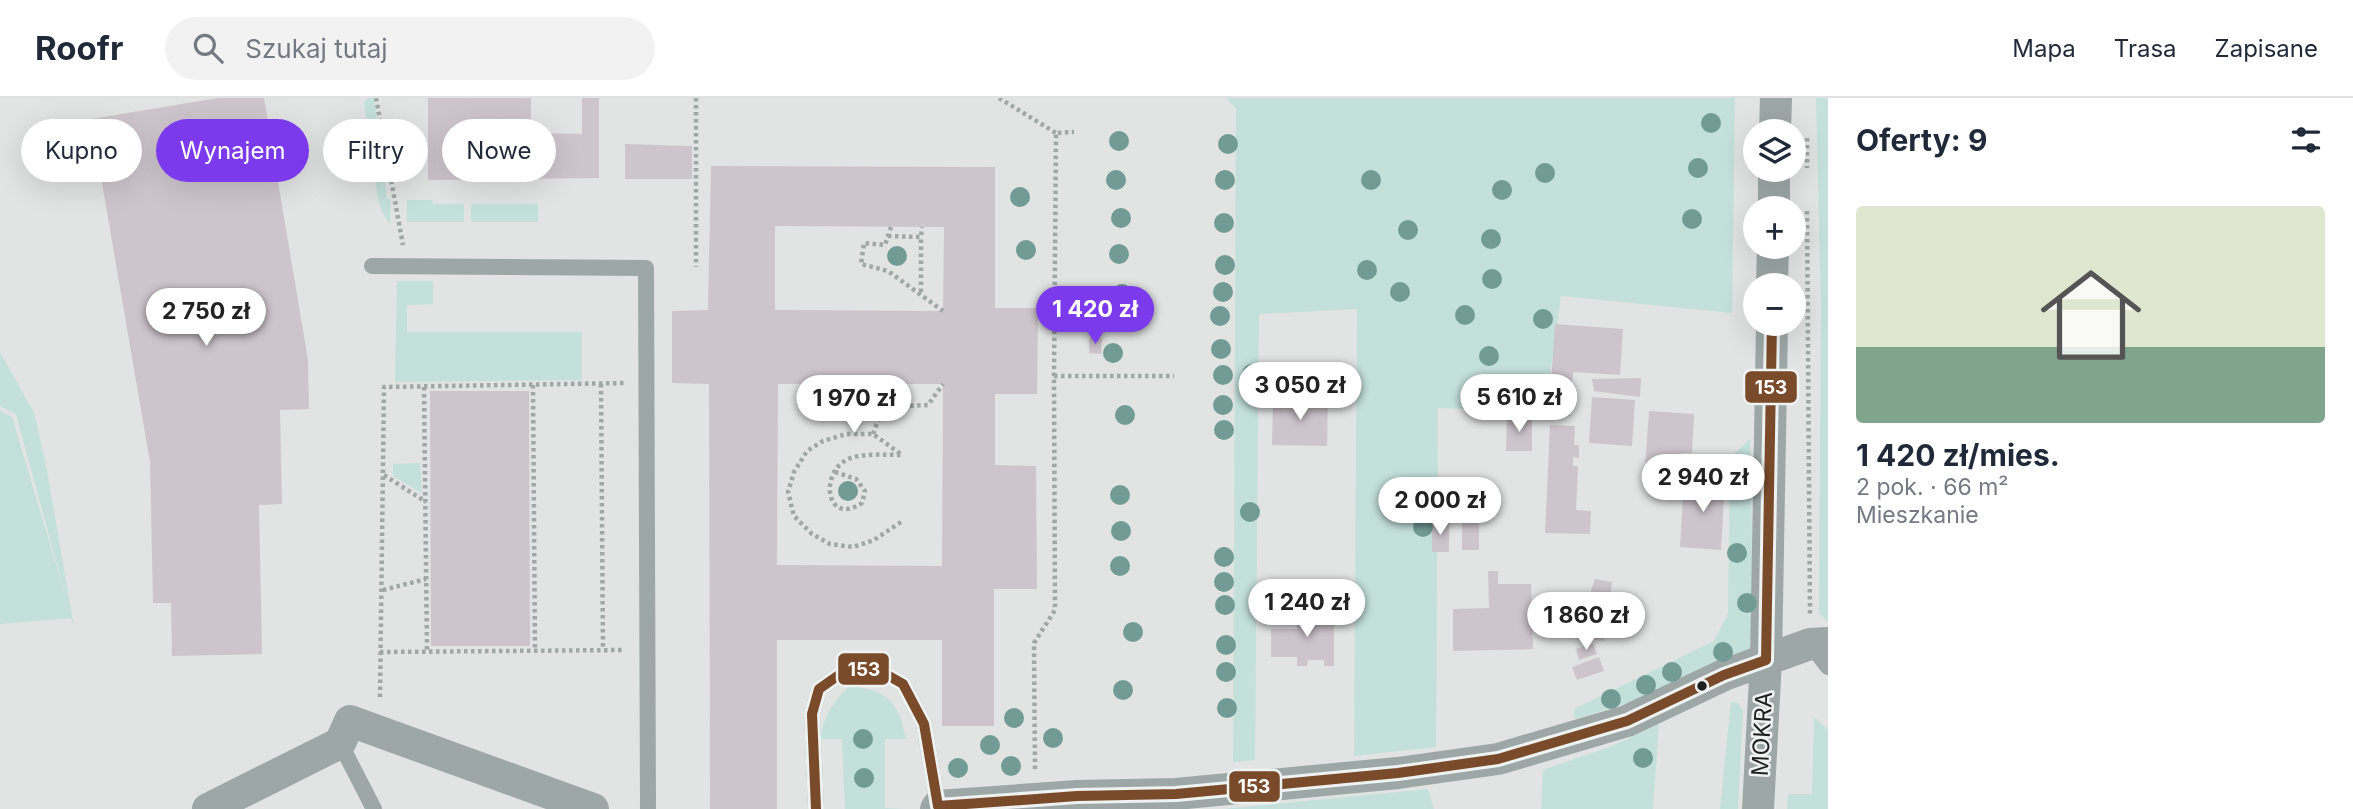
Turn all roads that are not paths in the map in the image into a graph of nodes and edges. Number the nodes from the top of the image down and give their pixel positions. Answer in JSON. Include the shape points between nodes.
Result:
{"nodes":[{"id":1,"x":1776,"y":98,"type":"edge"},
{"id":2,"x":1775,"y":119,"type":"edge"},
{"id":3,"x":372,"y":266,"type":"dead end"},
{"id":4,"x":1772,"y":336,"type":"edge"},
{"id":5,"x":1822,"y":652,"type":"edge"},
{"id":6,"x":1766,"y":660,"type":"junction"},
{"id":7,"x":345,"y":732,"type":"junction"},
{"id":8,"x":1089,"y":803,"type":"edge"},
{"id":9,"x":937,"y":808,"type":"edge"},
{"id":10,"x":208,"y":809,"type":"edge"},
{"id":11,"x":374,"y":809,"type":"edge"},
{"id":12,"x":593,"y":809,"type":"edge"},
{"id":13,"x":648,"y":809,"type":"edge"},
{"id":14,"x":816,"y":809,"type":"edge"},
{"id":15,"x":1758,"y":809,"type":"edge"}],
"edges":[{"from":1,"to":2,"type":"street"},
{"from":3,"to":13,"type":"lane","via":[[646,268]]},
{"from":4,"to":6,"type":"street","name":"MOKRA"},
{"from":5,"to":6,"type":"street"},
{"from":6,"to":8,"type":"street","via":[[1626,721],[1499,759]]},
{"from":6,"to":15,"type":"street","name":"MOKRA"},
{"from":7,"to":10,"type":"street"},
{"from":7,"to":11,"type":"lane"},
{"from":7,"to":12,"type":"street"},
{"from":8,"to":9,"type":"street","via":[[1035,800]]},
{"from":9,"to":14,"type":"lane","via":[[924,724],[903,684],[875,668],[846,670],[819,689],[812,714]]}]}
